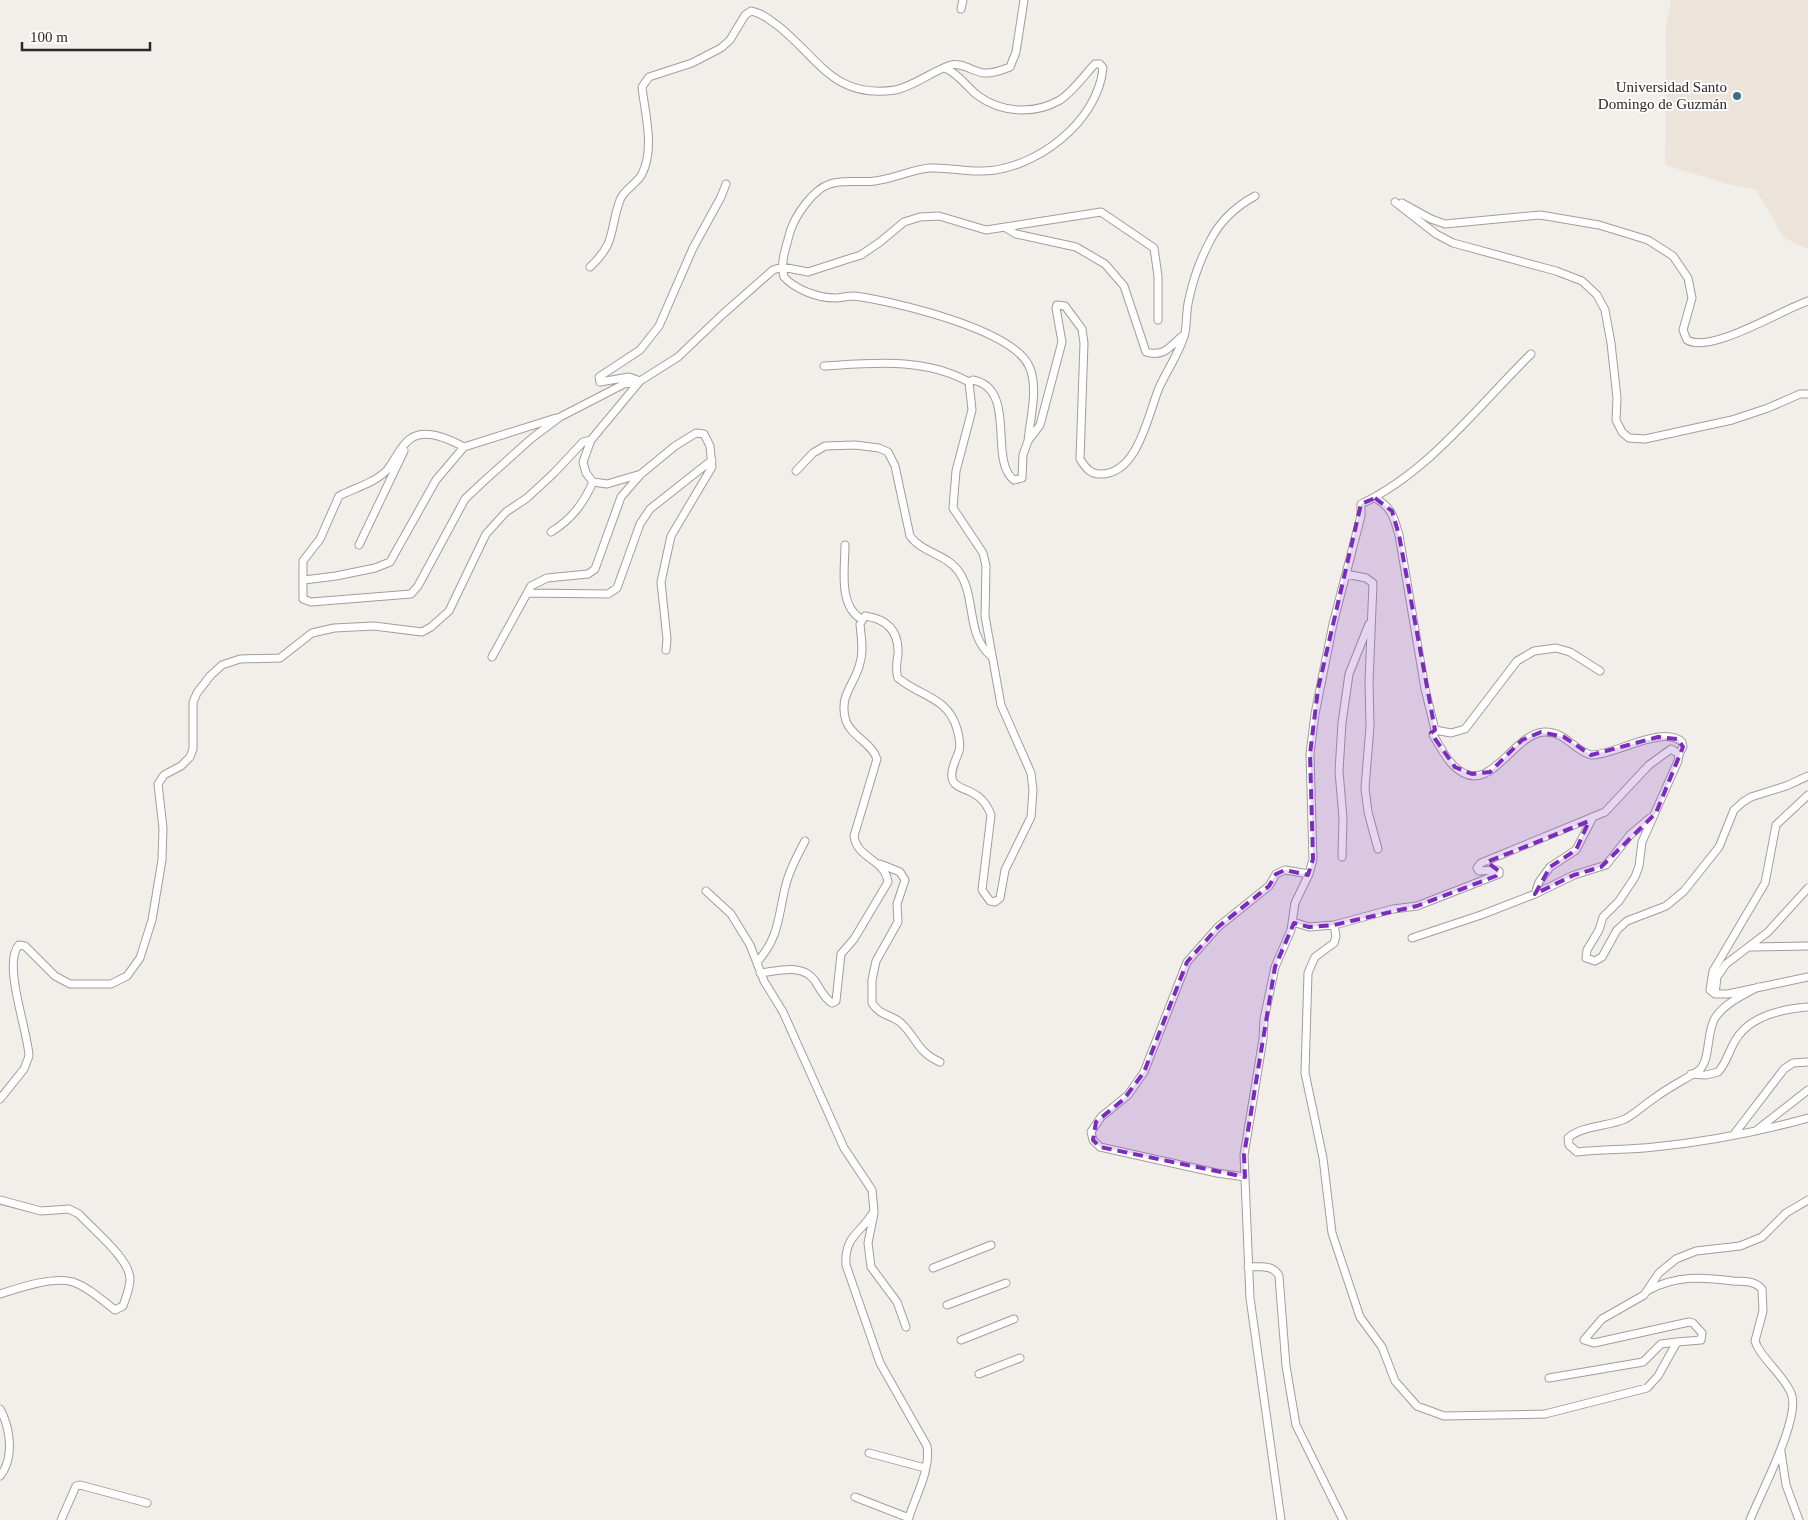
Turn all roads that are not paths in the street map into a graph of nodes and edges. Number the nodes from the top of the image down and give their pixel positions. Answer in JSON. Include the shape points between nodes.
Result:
{"nodes":[{"id":1,"x":962,"y":0,"type":"edge"},
{"id":2,"x":1024,"y":0,"type":"edge"},
{"id":3,"x":961,"y":9,"type":"dead end"},
{"id":4,"x":945,"y":68,"type":"junction"},
{"id":5,"x":726,"y":184,"type":"dead end"},
{"id":6,"x":1255,"y":196,"type":"dead end"},
{"id":7,"x":1006,"y":228,"type":"junction"},
{"id":8,"x":590,"y":267,"type":"dead end"},
{"id":9,"x":782,"y":267,"type":"junction"},
{"id":10,"x":1808,"y":301,"type":"edge"},
{"id":11,"x":1158,"y":320,"type":"dead end"},
{"id":12,"x":1184,"y":333,"type":"junction"},
{"id":13,"x":1531,"y":354,"type":"dead end"},
{"id":14,"x":824,"y":366,"type":"dead end"},
{"id":15,"x":640,"y":381,"type":"junction"},
{"id":16,"x":969,"y":382,"type":"junction"},
{"id":17,"x":1808,"y":394,"type":"edge"},
{"id":18,"x":560,"y":417,"type":"junction"},
{"id":19,"x":409,"y":439,"type":"junction"},
{"id":20,"x":591,"y":440,"type":"junction"},
{"id":21,"x":1028,"y":441,"type":"junction"},
{"id":22,"x":464,"y":447,"type":"junction"},
{"id":23,"x":712,"y":460,"type":"junction"},
{"id":24,"x":796,"y":471,"type":"dead end"},
{"id":25,"x":641,"y":474,"type":"junction"},
{"id":26,"x":594,"y":482,"type":"junction"},
{"id":27,"x":1375,"y":498,"type":"junction"},
{"id":28,"x":552,"y":532,"type":"dead end"},
{"id":29,"x":359,"y":545,"type":"dead end"},
{"id":30,"x":845,"y":545,"type":"dead end"},
{"id":31,"x":1346,"y":574,"type":"junction"},
{"id":32,"x":304,"y":580,"type":"junction"},
{"id":33,"x":527,"y":593,"type":"junction"},
{"id":34,"x":1371,"y":618,"type":"junction"},
{"id":35,"x":861,"y":619,"type":"junction"},
{"id":36,"x":666,"y":650,"type":"dead end"},
{"id":37,"x":492,"y":657,"type":"dead end"},
{"id":38,"x":992,"y":657,"type":"junction"},
{"id":39,"x":1600,"y":671,"type":"dead end"},
{"id":40,"x":1435,"y":730,"type":"junction"},
{"id":41,"x":1679,"y":754,"type":"junction"},
{"id":42,"x":1808,"y":776,"type":"edge"},
{"id":43,"x":1808,"y":795,"type":"edge"},
{"id":44,"x":1656,"y":813,"type":"junction"},
{"id":45,"x":1593,"y":817,"type":"junction"},
{"id":46,"x":805,"y":841,"type":"dead end"},
{"id":47,"x":1378,"y":849,"type":"dead end"},
{"id":48,"x":1342,"y":857,"type":"dead end"},
{"id":49,"x":880,"y":864,"type":"junction"},
{"id":50,"x":1309,"y":874,"type":"junction"},
{"id":51,"x":1808,"y":888,"type":"edge"},
{"id":52,"x":706,"y":891,"type":"dead end"},
{"id":53,"x":1535,"y":894,"type":"junction"},
{"id":54,"x":1293,"y":922,"type":"junction"},
{"id":55,"x":1334,"y":925,"type":"junction"},
{"id":56,"x":1412,"y":938,"type":"dead end"},
{"id":57,"x":1808,"y":946,"type":"edge"},
{"id":58,"x":1751,"y":947,"type":"junction"},
{"id":59,"x":757,"y":962,"type":"junction"},
{"id":60,"x":760,"y":973,"type":"junction"},
{"id":61,"x":1808,"y":977,"type":"edge"},
{"id":62,"x":1758,"y":987,"type":"junction"},
{"id":63,"x":1715,"y":994,"type":"junction"},
{"id":64,"x":1808,"y":1007,"type":"edge"},
{"id":65,"x":940,"y":1062,"type":"dead end"},
{"id":66,"x":1808,"y":1062,"type":"edge"},
{"id":67,"x":1691,"y":1074,"type":"junction"},
{"id":68,"x":1808,"y":1090,"type":"edge"},
{"id":69,"x":0,"y":1099,"type":"edge"},
{"id":70,"x":1808,"y":1118,"type":"edge"},
{"id":71,"x":1758,"y":1129,"type":"junction"},
{"id":72,"x":1735,"y":1134,"type":"junction"},
{"id":73,"x":1245,"y":1176,"type":"junction"},
{"id":74,"x":0,"y":1200,"type":"edge"},
{"id":75,"x":1808,"y":1200,"type":"edge"},
{"id":76,"x":874,"y":1211,"type":"junction"},
{"id":77,"x":991,"y":1245,"type":"dead end"},
{"id":78,"x":1248,"y":1266,"type":"junction"},
{"id":79,"x":933,"y":1268,"type":"dead end"},
{"id":80,"x":1006,"y":1284,"type":"dead end"},
{"id":81,"x":1648,"y":1290,"type":"junction"},
{"id":82,"x":0,"y":1294,"type":"edge"},
{"id":83,"x":947,"y":1305,"type":"dead end"},
{"id":84,"x":1014,"y":1318,"type":"dead end"},
{"id":85,"x":906,"y":1327,"type":"dead end"},
{"id":86,"x":961,"y":1340,"type":"dead end"},
{"id":87,"x":1677,"y":1342,"type":"junction"},
{"id":88,"x":1020,"y":1358,"type":"dead end"},
{"id":89,"x":979,"y":1374,"type":"dead end"},
{"id":90,"x":1549,"y":1378,"type":"dead end"},
{"id":91,"x":0,"y":1409,"type":"edge"},
{"id":92,"x":1781,"y":1451,"type":"junction"},
{"id":93,"x":869,"y":1453,"type":"dead end"},
{"id":94,"x":925,"y":1468,"type":"junction"},
{"id":95,"x":0,"y":1476,"type":"edge"},
{"id":96,"x":855,"y":1496,"type":"dead end"},
{"id":97,"x":147,"y":1503,"type":"dead end"},
{"id":98,"x":908,"y":1519,"type":"edge"},
{"id":99,"x":60,"y":1520,"type":"edge"},
{"id":100,"x":1281,"y":1520,"type":"edge"},
{"id":101,"x":1343,"y":1520,"type":"edge"},
{"id":102,"x":1750,"y":1520,"type":"edge"},
{"id":103,"x":1799,"y":1520,"type":"edge"}],
"edges":[{"from":1,"to":3,"type":"street"},
{"from":2,"to":4,"type":"street","via":[[1016,52],[1010,67],[984,73],[953,64]]},
{"from":4,"to":8,"type":"street","via":[[898,89],[878,92],[857,90],[833,79],[789,34],[761,13],[751,11],[722,48],[692,63],[648,77],[642,87],[649,140],[642,175],[621,196],[611,241]]},
{"from":4,"to":9,"type":"street","via":[[1000,108],[1021,111],[1042,108],[1061,99],[1095,64],[1103,68],[1102,79],[1076,126],[1058,142],[1011,167],[984,172],[929,168],[875,181],[830,184],[818,191],[792,225]]},
{"from":5,"to":15,"type":"street","via":[[693,248],[659,326],[640,350],[599,377],[600,382],[629,377]]},
{"from":6,"to":12,"type":"street","via":[[1238,206],[1210,241],[1189,298]]},
{"from":7,"to":9,"type":"street","via":[[986,230],[946,218],[920,217],[904,222],[880,242],[848,259],[808,272]]},
{"from":7,"to":11,"type":"street","via":[[1101,212],[1154,248]]},
{"from":7,"to":12,"type":"street","via":[[1016,234],[1076,247],[1105,264],[1124,286],[1146,352],[1154,355],[1165,352]]},
{"from":9,"to":15,"type":"street","via":[[773,270],[678,357]]},
{"from":9,"to":21,"type":"street","via":[[790,284],[820,296],[852,296],[942,315],[1020,351],[1030,366],[1033,382]]},
{"from":10,"to":17,"type":"street","via":[[1748,328],[1694,345],[1686,340],[1684,330],[1692,298],[1688,278],[1673,256],[1648,240],[1599,225],[1540,215],[1446,224],[1430,219],[1404,203],[1395,202],[1453,243],[1556,271],[1582,281],[1597,295],[1605,310],[1611,343],[1616,420],[1629,438],[1652,438],[1732,420],[1800,394]]},
{"from":12,"to":21,"type":"street","via":[[1159,388],[1145,431],[1132,454],[1108,474],[1094,474],[1080,459],[1082,330],[1065,306],[1057,305],[1062,342],[1040,426]]},
{"from":13,"to":27,"type":"street","via":[[1428,460]]},
{"from":14,"to":16,"type":"street","via":[[880,362],[921,365],[952,373]]},
{"from":15,"to":18,"type":"street","via":[[624,384]]},
{"from":15,"to":20,"type":"street"},
{"from":16,"to":21,"type":"street","via":[[981,382],[992,394],[999,411],[1008,475],[1014,480],[1022,478],[1023,455]]},
{"from":16,"to":38,"type":"street","via":[[972,410],[956,471],[953,508],[983,553],[986,566],[985,616]]},
{"from":18,"to":22,"type":"street"},
{"from":18,"to":32,"type":"street","via":[[514,453],[465,499],[411,594],[311,602],[303,599]]},
{"from":19,"to":22,"type":"street","via":[[423,434],[445,438]]},
{"from":19,"to":29,"type":"street"},
{"from":19,"to":32,"type":"street","via":[[386,471],[339,496],[320,539],[303,561]]},
{"from":20,"to":26,"type":"street","via":[[583,462],[586,474]]},
{"from":20,"to":69,"type":"street","via":[[582,442],[554,474],[506,512],[486,534],[449,611],[431,627],[422,632],[374,626],[334,628],[312,633],[280,658],[240,659],[222,665],[210,676],[193,702],[193,749],[190,756],[181,766],[164,775],[158,784],[163,828],[162,860],[152,920],[140,958],[127,976],[110,984],[70,984],[56,976],[29,949],[19,945],[13,972],[29,1056],[24,1069]]},
{"from":22,"to":32,"type":"street","via":[[436,480],[390,562],[375,568]]},
{"from":23,"to":25,"type":"street","via":[[704,434],[696,433]]},
{"from":23,"to":33,"type":"street","via":[[650,509],[640,524],[617,588],[613,591],[576,595]]},
{"from":23,"to":36,"type":"street","via":[[712,467],[671,536],[665,559],[661,582]]},
{"from":24,"to":38,"type":"street","via":[[813,453],[825,446],[855,445],[888,452],[895,466],[910,536],[915,543],[951,562],[959,572],[967,587],[970,615],[981,648]]},
{"from":25,"to":26,"type":"street","via":[[607,484]]},
{"from":25,"to":33,"type":"street","via":[[621,496],[595,569],[588,574],[547,578],[531,586]]},
{"from":26,"to":28,"type":"street","via":[[582,505]]},
{"from":27,"to":31,"type":"street","via":[[1361,504],[1361,516]]},
{"from":27,"to":40,"type":"street","via":[[1392,511],[1399,535]]},
{"from":30,"to":35,"type":"street","via":[[844,587],[850,606]]},
{"from":31,"to":34,"type":"street","via":[[1374,583]]},
{"from":31,"to":50,"type":"street","via":[[1332,624],[1310,754],[1313,859]]},
{"from":33,"to":37,"type":"street"},
{"from":34,"to":47,"type":"street","via":[[1370,726],[1365,788]]},
{"from":34,"to":48,"type":"street","via":[[1349,674],[1342,723],[1339,771]]},
{"from":35,"to":38,"type":"street","via":[[865,616],[879,618],[890,625],[898,651],[898,678],[949,709],[954,719],[960,749],[952,780],[979,796],[988,806],[991,815],[982,890],[990,901],[995,902],[1000,898],[1005,870],[1031,817],[1033,790],[1031,773],[1001,705]]},
{"from":35,"to":49,"type":"street","via":[[860,663],[845,694],[844,710],[846,723],[875,752],[877,759],[854,836],[855,845],[861,852]]},
{"from":39,"to":40,"type":"street","via":[[1570,652],[1556,648],[1534,651],[1517,661],[1465,729],[1451,734]]},
{"from":40,"to":41,"type":"street","via":[[1432,735],[1451,763],[1472,774],[1490,772],[1522,740],[1541,732],[1553,732],[1564,737],[1591,755],[1658,737],[1678,739],[1683,744]]},
{"from":41,"to":44,"type":"street"},
{"from":41,"to":45,"type":"street","via":[[1671,749],[1664,752],[1605,812]]},
{"from":42,"to":44,"type":"street","via":[[1743,802],[1734,810],[1719,847],[1684,890],[1666,906],[1627,922],[1617,930],[1602,957],[1588,960],[1585,956],[1587,950],[1603,916],[1619,901],[1635,877],[1642,842]]},
{"from":43,"to":63,"type":"street","via":[[1776,826],[1766,883],[1713,971],[1709,986]]},
{"from":44,"to":53,"type":"street","via":[[1630,835],[1606,865],[1574,875]]},
{"from":45,"to":53,"type":"street","via":[[1576,850],[1550,867]]},
{"from":45,"to":55,"type":"street","via":[[1481,862],[1477,868],[1479,872],[1498,871],[1489,880],[1418,906],[1393,909]]},
{"from":46,"to":59,"type":"street","via":[[786,882],[774,937],[769,949]]},
{"from":49,"to":60,"type":"street","via":[[888,882],[854,939],[841,954],[836,1001],[832,1003],[826,999],[812,977],[801,970]]},
{"from":49,"to":65,"type":"street","via":[[900,872],[904,880],[897,904],[898,922],[876,962],[872,1003],[882,1015],[901,1024],[929,1057]]},
{"from":50,"to":54,"type":"street","via":[[1295,904]]},
{"from":50,"to":73,"type":"street","via":[[1285,870],[1276,874],[1268,886],[1218,928],[1187,962],[1144,1072],[1128,1095],[1101,1117],[1092,1132],[1093,1140],[1100,1147],[1217,1173]]},
{"from":51,"to":58,"type":"street"},
{"from":52,"to":59,"type":"street","via":[[731,914]]},
{"from":53,"to":56,"type":"street"},
{"from":54,"to":55,"type":"street","via":[[1309,927]]},
{"from":54,"to":73,"type":"street","via":[[1275,967],[1264,1019],[1244,1155]]},
{"from":55,"to":87,"type":"street","via":[[1334,943],[1315,957],[1308,973],[1305,1073],[1323,1158],[1332,1233],[1360,1317],[1382,1347],[1395,1381],[1417,1406],[1444,1416],[1546,1414],[1647,1388],[1658,1376]]},
{"from":57,"to":58,"type":"street"},
{"from":58,"to":63,"type":"street","via":[[1726,964],[1718,977]]},
{"from":59,"to":60,"type":"street"},
{"from":60,"to":76,"type":"street","via":[[783,1012],[844,1148],[872,1190]]},
{"from":61,"to":62,"type":"street"},
{"from":62,"to":63,"type":"street"},
{"from":62,"to":67,"type":"street","via":[[1720,1012],[1710,1027],[1703,1066]]},
{"from":64,"to":67,"type":"street","via":[[1784,1009],[1767,1016],[1736,1039],[1718,1072]]},
{"from":66,"to":72,"type":"street","via":[[1784,1069]]},
{"from":67,"to":72,"type":"street","via":[[1628,1117],[1573,1133],[1568,1138],[1569,1145],[1577,1152],[1653,1147]]},
{"from":68,"to":71,"type":"street"},
{"from":70,"to":71,"type":"street"},
{"from":71,"to":72,"type":"street"},
{"from":73,"to":78,"type":"street"},
{"from":74,"to":82,"type":"street","via":[[41,1212],[63,1209],[79,1214],[126,1264],[130,1277],[123,1306],[115,1310],[83,1286],[70,1281],[32,1283]]},
{"from":75,"to":81,"type":"street","via":[[1786,1213],[1762,1237],[1740,1246],[1696,1252],[1676,1259],[1659,1274]]},
{"from":76,"to":85,"type":"street","via":[[868,1237],[869,1260],[897,1302]]},
{"from":76,"to":94,"type":"street","via":[[850,1240],[846,1248],[846,1265],[880,1363],[927,1446]]},
{"from":77,"to":79,"type":"street"},
{"from":78,"to":100,"type":"street"},
{"from":78,"to":101,"type":"street","via":[[1270,1267],[1279,1276],[1287,1375],[1296,1425]]},
{"from":80,"to":83,"type":"street"},
{"from":81,"to":87,"type":"street","via":[[1635,1302],[1602,1319],[1584,1340],[1589,1343],[1607,1341],[1689,1322],[1702,1333],[1701,1340]]},
{"from":81,"to":92,"type":"street","via":[[1666,1282],[1704,1277],[1752,1282],[1762,1289],[1763,1306],[1755,1341],[1794,1400]]},
{"from":84,"to":86,"type":"street"},
{"from":87,"to":90,"type":"street","via":[[1661,1344],[1644,1362]]},
{"from":88,"to":89,"type":"street"},
{"from":91,"to":95,"type":"street","via":[[7,1422],[8,1461]]},
{"from":92,"to":102,"type":"street"},
{"from":92,"to":103,"type":"street","via":[[1786,1485]]},
{"from":93,"to":94,"type":"street"},
{"from":94,"to":98,"type":"street"},
{"from":96,"to":98,"type":"street"},
{"from":97,"to":99,"type":"street","via":[[80,1485],[76,1486]]}]}
